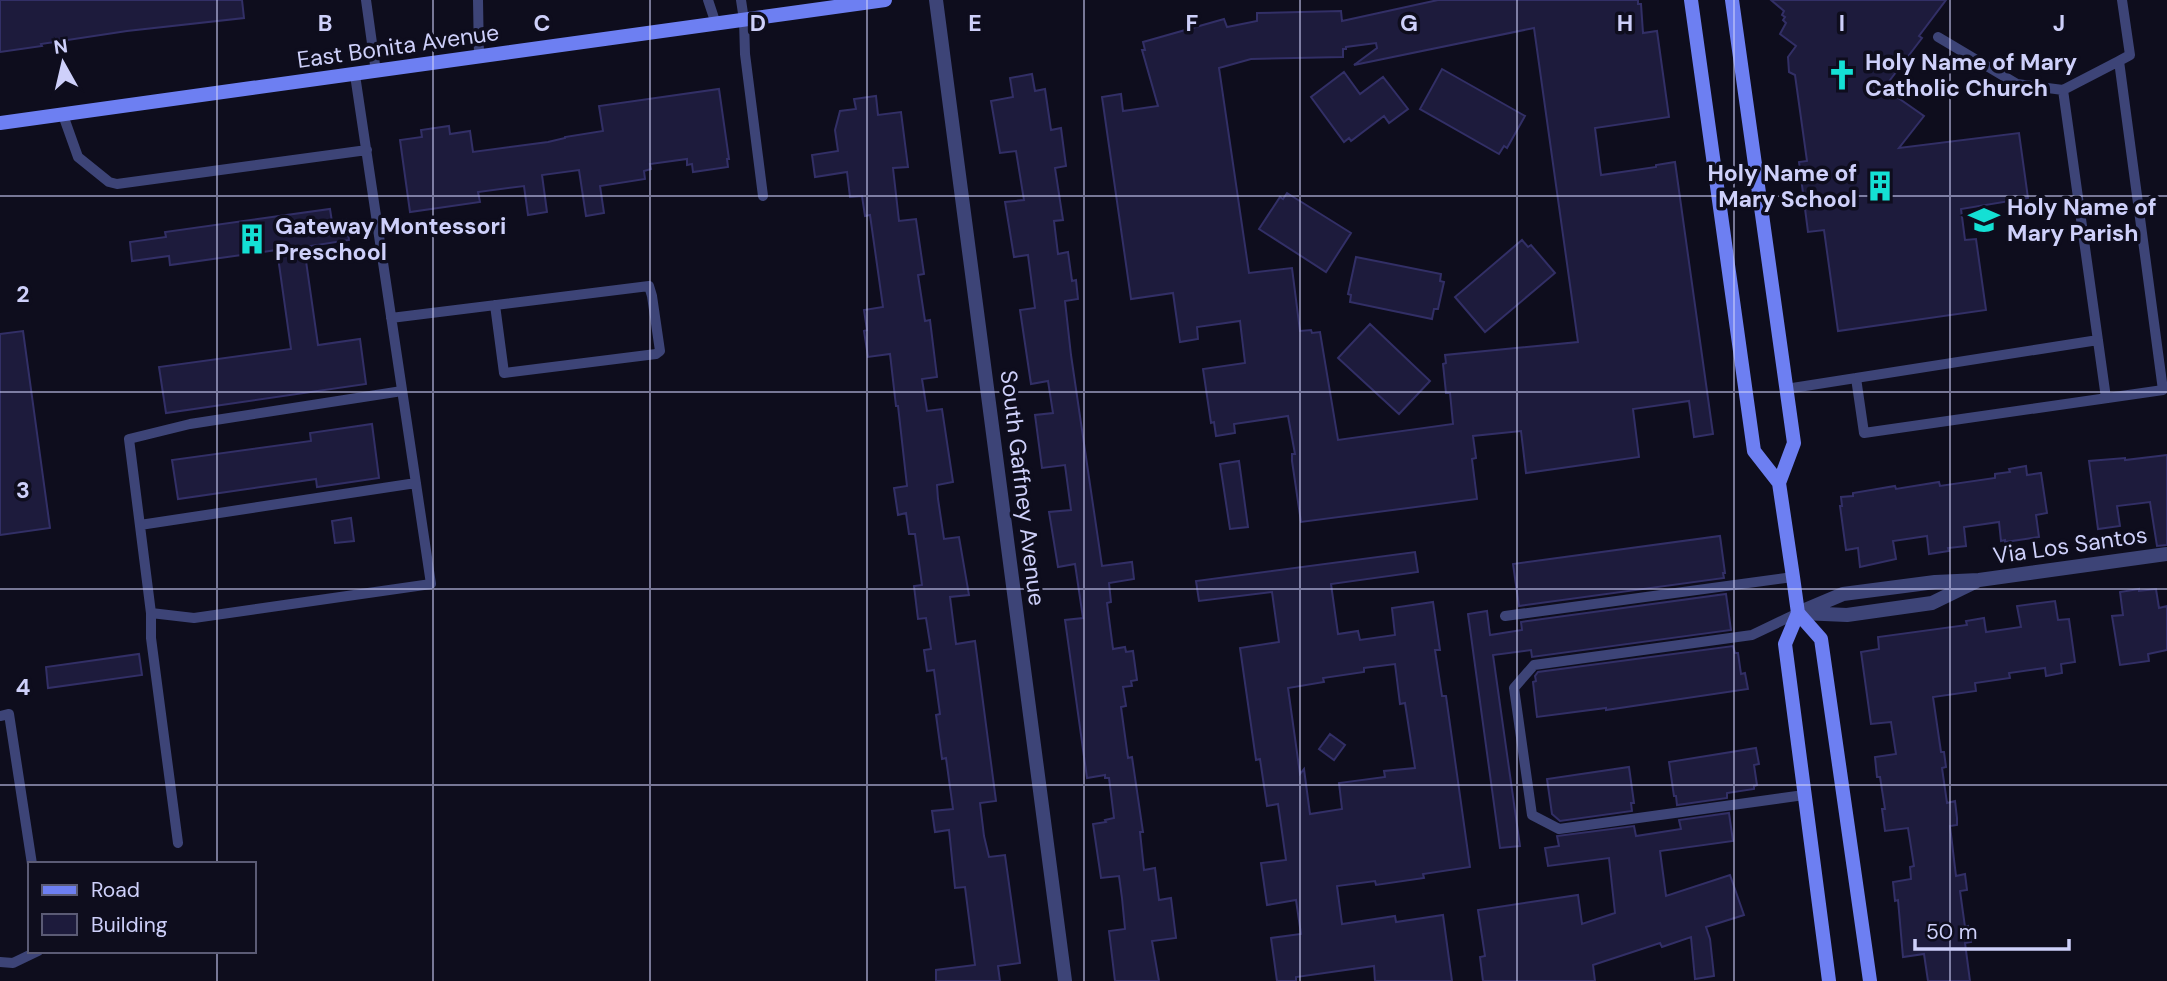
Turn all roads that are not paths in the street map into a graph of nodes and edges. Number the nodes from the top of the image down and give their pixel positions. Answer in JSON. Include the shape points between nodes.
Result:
{"nodes":[{"id":1,"x":366,"y":0,"type":"edge"},
{"id":2,"x":478,"y":0,"type":"edge"},
{"id":3,"x":708,"y":0,"type":"edge"},
{"id":4,"x":741,"y":0,"type":"edge"},
{"id":5,"x":883,"y":0,"type":"edge"},
{"id":6,"x":936,"y":0,"type":"edge"},
{"id":7,"x":1691,"y":0,"type":"edge"},
{"id":8,"x":1732,"y":0,"type":"edge"},
{"id":9,"x":2122,"y":0,"type":"edge"},
{"id":10,"x":744,"y":20,"type":"junction"},
{"id":11,"x":716,"y":24,"type":"junction"},
{"id":12,"x":1938,"y":37,"type":"dead end"},
{"id":13,"x":478,"y":58,"type":"junction"},
{"id":14,"x":2119,"y":61,"type":"junction"},
{"id":15,"x":376,"y":72,"type":"junction"},
{"id":16,"x":355,"y":75,"type":"junction"},
{"id":17,"x":2063,"y":90,"type":"junction"},
{"id":18,"x":63,"y":115,"type":"junction"},
{"id":19,"x":0,"y":124,"type":"edge"},
{"id":20,"x":366,"y":150,"type":"junction"},
{"id":21,"x":763,"y":195,"type":"dead end"},
{"id":22,"x":495,"y":305,"type":"junction"},
{"id":23,"x":391,"y":318,"type":"junction"},
{"id":24,"x":2098,"y":340,"type":"junction"},
{"id":25,"x":1856,"y":378,"type":"junction"},
{"id":26,"x":1786,"y":389,"type":"junction"},
{"id":27,"x":402,"y":391,"type":"junction"},
{"id":28,"x":2106,"y":398,"type":"junction"},
{"id":29,"x":415,"y":483,"type":"junction"},
{"id":30,"x":1779,"y":483,"type":"junction"},
{"id":31,"x":140,"y":525,"type":"junction"},
{"id":32,"x":2167,"y":554,"type":"edge"},
{"id":33,"x":1793,"y":577,"type":"junction"},
{"id":34,"x":1979,"y":580,"type":"junction"},
{"id":35,"x":151,"y":613,"type":"junction"},
{"id":36,"x":1798,"y":613,"type":"junction"},
{"id":37,"x":1505,"y":616,"type":"dead end"},
{"id":38,"x":0,"y":716,"type":"edge"},
{"id":39,"x":1804,"y":795,"type":"junction"},
{"id":40,"x":178,"y":843,"type":"dead end"},
{"id":41,"x":32,"y":862,"type":"edge"},
{"id":42,"x":34,"y":953,"type":"edge"},
{"id":43,"x":0,"y":962,"type":"edge"},
{"id":44,"x":1065,"y":981,"type":"edge"},
{"id":45,"x":1829,"y":981,"type":"edge"},
{"id":46,"x":1870,"y":981,"type":"edge"}],
"edges":[{"from":1,"to":15,"type":"lane"},
{"from":2,"to":13,"type":"lane"},
{"from":3,"to":11,"type":"lane"},
{"from":4,"to":10,"type":"lane"},
{"from":5,"to":10,"type":"main road","name":"East Bonita Avenue"},
{"from":6,"to":44,"type":"street","name":"South Gaffney Avenue"},
{"from":7,"to":30,"type":"main road","via":[[1754,451]]},
{"from":8,"to":26,"type":"main road"},
{"from":9,"to":14,"type":"lane","via":[[2130,55]]},
{"from":10,"to":11,"type":"main road","name":"East Bonita Avenue"},
{"from":10,"to":21,"type":"lane"},
{"from":11,"to":13,"type":"main road","name":"East Bonita Avenue"},
{"from":12,"to":17,"type":"lane","via":[[2017,84]]},
{"from":13,"to":15,"type":"main road","name":"East Bonita Avenue"},
{"from":14,"to":17,"type":"lane"},
{"from":14,"to":28,"type":"lane","via":[[2163,390]]},
{"from":15,"to":16,"type":"main road","name":"East Bonita Avenue"},
{"from":16,"to":18,"type":"main road","name":"East Bonita Avenue"},
{"from":16,"to":20,"type":"lane"},
{"from":17,"to":24,"type":"lane"},
{"from":18,"to":19,"type":"main road","name":"East Bonita Avenue"},
{"from":18,"to":20,"type":"lane","via":[[78,157],[117,184]]},
{"from":20,"to":23,"type":"lane"},
{"from":22,"to":22,"type":"lane","via":[[649,286],[660,351],[505,373]]},
{"from":22,"to":23,"type":"lane"},
{"from":23,"to":27,"type":"lane"},
{"from":24,"to":25,"type":"lane"},
{"from":24,"to":28,"type":"lane"},
{"from":25,"to":26,"type":"lane"},
{"from":25,"to":28,"type":"lane","via":[[1864,433]]},
{"from":26,"to":30,"type":"main road","via":[[1794,443]]},
{"from":27,"to":29,"type":"lane"},
{"from":27,"to":31,"type":"lane","via":[[190,424],[128,439]]},
{"from":29,"to":31,"type":"lane"},
{"from":29,"to":35,"type":"lane","via":[[430,584],[194,618]]},
{"from":30,"to":33,"type":"main road"},
{"from":31,"to":35,"type":"lane"},
{"from":32,"to":34,"type":"street","name":"Via Los Santos"},
{"from":33,"to":36,"type":"main road"},
{"from":33,"to":37,"type":"lane"},
{"from":34,"to":36,"type":"street","name":"Via Los Santos","via":[[1843,594]]},
{"from":34,"to":36,"type":"street","name":"Via Los Santos","via":[[1932,603],[1847,615]]},
{"from":35,"to":40,"type":"lane"},
{"from":36,"to":39,"type":"main road","via":[[1784,644]]},
{"from":36,"to":39,"type":"lane","via":[[1752,635],[1534,665],[1514,688],[1532,815],[1559,829]]},
{"from":36,"to":46,"type":"main road","via":[[1821,639]]},
{"from":38,"to":41,"type":"lane","via":[[9,715]]},
{"from":39,"to":45,"type":"main road"},
{"from":42,"to":43,"type":"lane","via":[[13,964]]}]}
